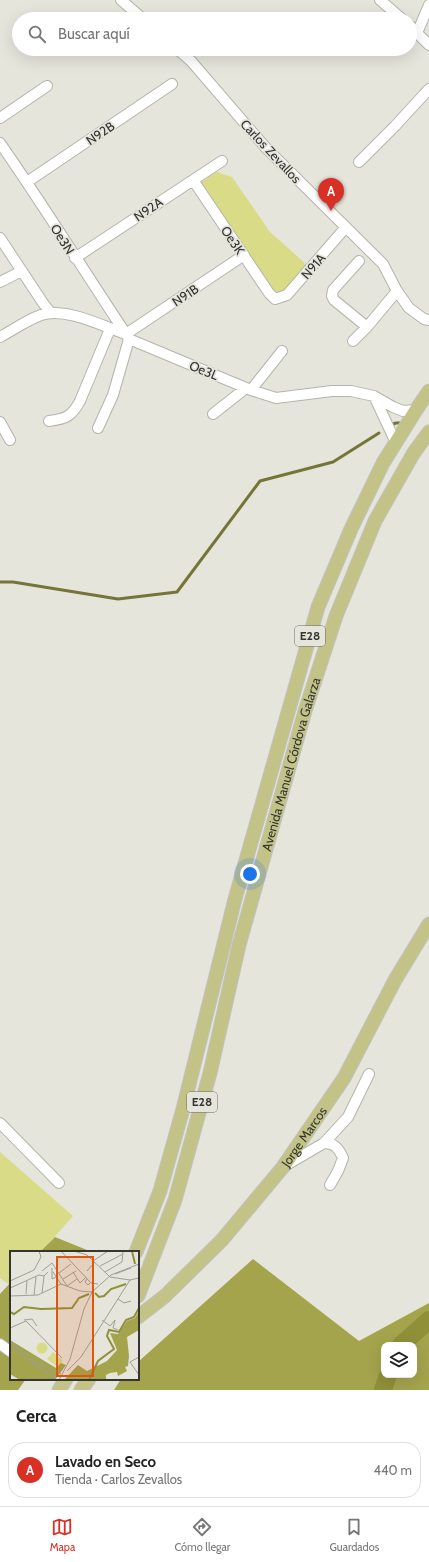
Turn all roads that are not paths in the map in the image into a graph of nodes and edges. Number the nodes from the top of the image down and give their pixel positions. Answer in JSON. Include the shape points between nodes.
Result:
{"nodes":[{"id":1,"x":121,"y":0,"type":"edge"},
{"id":2,"x":380,"y":0,"type":"edge"},
{"id":3,"x":429,"y":5,"type":"edge"},
{"id":4,"x":135,"y":12,"type":"edge"},
{"id":5,"x":394,"y":12,"type":"edge"},
{"id":6,"x":417,"y":25,"type":"edge"},
{"id":7,"x":417,"y":33,"type":"edge"},
{"id":8,"x":429,"y":45,"type":"edge"},
{"id":9,"x":185,"y":56,"type":"edge"},
{"id":10,"x":172,"y":84,"type":"dead end"},
{"id":11,"x":47,"y":86,"type":"dead end"},
{"id":12,"x":429,"y":89,"type":"edge"},
{"id":13,"x":0,"y":118,"type":"edge"},
{"id":14,"x":0,"y":143,"type":"edge"},
{"id":15,"x":222,"y":161,"type":"dead end"},
{"id":16,"x":359,"y":162,"type":"dead end"},
{"id":17,"x":193,"y":180,"type":"junction"},
{"id":18,"x":27,"y":182,"type":"junction"},
{"id":19,"x":346,"y":227,"type":"junction"},
{"id":20,"x":0,"y":238,"type":"edge"},
{"id":21,"x":244,"y":256,"type":"junction"},
{"id":22,"x":75,"y":258,"type":"junction"},
{"id":23,"x":359,"y":261,"type":"dead end"},
{"id":24,"x":22,"y":270,"type":"junction"},
{"id":25,"x":0,"y":282,"type":"edge"},
{"id":26,"x":397,"y":291,"type":"junction"},
{"id":27,"x":275,"y":299,"type":"joint"},
{"id":28,"x":51,"y":313,"type":"junction"},
{"id":29,"x":429,"y":320,"type":"edge"},
{"id":30,"x":367,"y":327,"type":"junction"},
{"id":31,"x":110,"y":329,"type":"junction"},
{"id":32,"x":0,"y":337,"type":"edge"},
{"id":33,"x":128,"y":337,"type":"junction"},
{"id":34,"x":353,"y":342,"type":"dead end"},
{"id":35,"x":282,"y":351,"type":"dead end"},
{"id":36,"x":249,"y":389,"type":"junction"},
{"id":37,"x":429,"y":392,"type":"edge"},
{"id":38,"x":374,"y":396,"type":"junction"},
{"id":39,"x":416,"y":410,"type":"junction"},
{"id":40,"x":213,"y":414,"type":"dead end"},
{"id":41,"x":49,"y":421,"type":"dead end"},
{"id":42,"x":0,"y":422,"type":"edge"},
{"id":43,"x":98,"y":428,"type":"dead end"},
{"id":44,"x":429,"y":432,"type":"edge"},
{"id":45,"x":10,"y":440,"type":"dead end"},
{"id":46,"x":396,"y":443,"type":"junction"},
{"id":47,"x":235,"y":899,"type":"junction"},
{"id":48,"x":252,"y":903,"type":"junction"},
{"id":49,"x":429,"y":924,"type":"edge"},
{"id":50,"x":369,"y":1074,"type":"dead end"},
{"id":51,"x":0,"y":1123,"type":"edge"},
{"id":52,"x":324,"y":1143,"type":"junction"},
{"id":53,"x":283,"y":1166,"type":"junction"},
{"id":54,"x":59,"y":1183,"type":"dead end"},
{"id":55,"x":330,"y":1185,"type":"dead end"},
{"id":56,"x":136,"y":1251,"type":"edge"},
{"id":57,"x":139,"y":1293,"type":"edge"},
{"id":58,"x":139,"y":1316,"type":"edge"},
{"id":59,"x":0,"y":1344,"type":"edge"},
{"id":60,"x":10,"y":1351,"type":"edge"},
{"id":61,"x":65,"y":1380,"type":"edge"},
{"id":62,"x":88,"y":1380,"type":"edge"},
{"id":63,"x":59,"y":1390,"type":"edge"},
{"id":64,"x":81,"y":1390,"type":"edge"}],
"edges":[{"from":1,"to":4,"type":"street"},
{"from":2,"to":5,"type":"street"},
{"from":3,"to":6,"type":"street"},
{"from":7,"to":8,"type":"street"},
{"from":9,"to":19,"type":"street","name":"Carlos Zevallos","via":[[266,148]]},
{"from":10,"to":18,"type":"street","name":"N92B"},
{"from":11,"to":13,"type":"street"},
{"from":12,"to":16,"type":"street"},
{"from":14,"to":18,"type":"street","name":"Oe3N"},
{"from":15,"to":17,"type":"street","name":"N92A"},
{"from":17,"to":21,"type":"street","name":"Oe3K"},
{"from":17,"to":22,"type":"street","name":"N92A"},
{"from":18,"to":22,"type":"street","name":"Oe3N"},
{"from":19,"to":26,"type":"street","name":"Carlos Zevallos","via":[[383,264]]},
{"from":19,"to":27,"type":"street","name":"N91A","via":[[287,295]]},
{"from":20,"to":24,"type":"street"},
{"from":21,"to":27,"type":"street","name":"Oe3K"},
{"from":21,"to":33,"type":"street","name":"N91B"},
{"from":22,"to":33,"type":"street","name":"Oe3N"},
{"from":23,"to":30,"type":"street","via":[[333,290],[332,296]]},
{"from":24,"to":25,"type":"street"},
{"from":24,"to":28,"type":"street"},
{"from":26,"to":29,"type":"street","name":"Carlos Zevallos","via":[[408,308]]},
{"from":26,"to":30,"type":"street"},
{"from":28,"to":31,"type":"street","name":"Oe3L","via":[[72,315]]},
{"from":28,"to":32,"type":"street","name":"Oe3L","via":[[40,315]]},
{"from":30,"to":34,"type":"street"},
{"from":31,"to":33,"type":"street","name":"Oe3L"},
{"from":31,"to":41,"type":"street","via":[[75,410],[64,419]]},
{"from":33,"to":36,"type":"street","name":"Oe3L"},
{"from":33,"to":43,"type":"street","via":[[113,395]]},
{"from":35,"to":36,"type":"street"},
{"from":36,"to":38,"type":"street","name":"Oe3L","via":[[276,398],[332,391],[351,391]]},
{"from":36,"to":40,"type":"street"},
{"from":37,"to":39,"type":"main road","name":"Avenida Manuel Córdova Galarza","number":"E28"},
{"from":38,"to":39,"type":"street","name":"Oe3L","via":[[403,411]]},
{"from":38,"to":46,"type":"street"},
{"from":39,"to":46,"type":"main road","name":"Avenida Manuel Córdova Galarza","number":"E28"},
{"from":42,"to":45,"type":"street"},
{"from":44,"to":48,"type":"main road","name":"Avenida Manuel Córdova Galarza","number":"E28","via":[[413,454],[375,521],[336,616],[305,711]]},
{"from":46,"to":47,"type":"main road","name":"Avenida Manuel Córdova Galarza","number":"E28","via":[[351,530],[318,607]]},
{"from":47,"to":48,"type":"main road"},
{"from":47,"to":56,"type":"main road","name":"Avenida Manuel Córdova Galarza","number":"E28","via":[[183,1109],[160,1191]]},
{"from":48,"to":57,"type":"main road","name":"Avenida Manuel Córdova Galarza","number":"E28","via":[[239,945],[210,1073],[175,1200]]},
{"from":49,"to":53,"type":"main road","name":"Jorge Marcos","via":[[395,980],[344,1078]]},
{"from":50,"to":52,"type":"street","via":[[348,1117]]},
{"from":51,"to":54,"type":"street"},
{"from":52,"to":53,"type":"street"},
{"from":52,"to":55,"type":"street","via":[[331,1143],[337,1147],[343,1158]]},
{"from":53,"to":58,"type":"main road","name":"Jorge Marcos","via":[[222,1240],[165,1296]]},
{"from":59,"to":60,"type":"street"},
{"from":61,"to":63,"type":"main road"},
{"from":62,"to":64,"type":"main road"}]}
